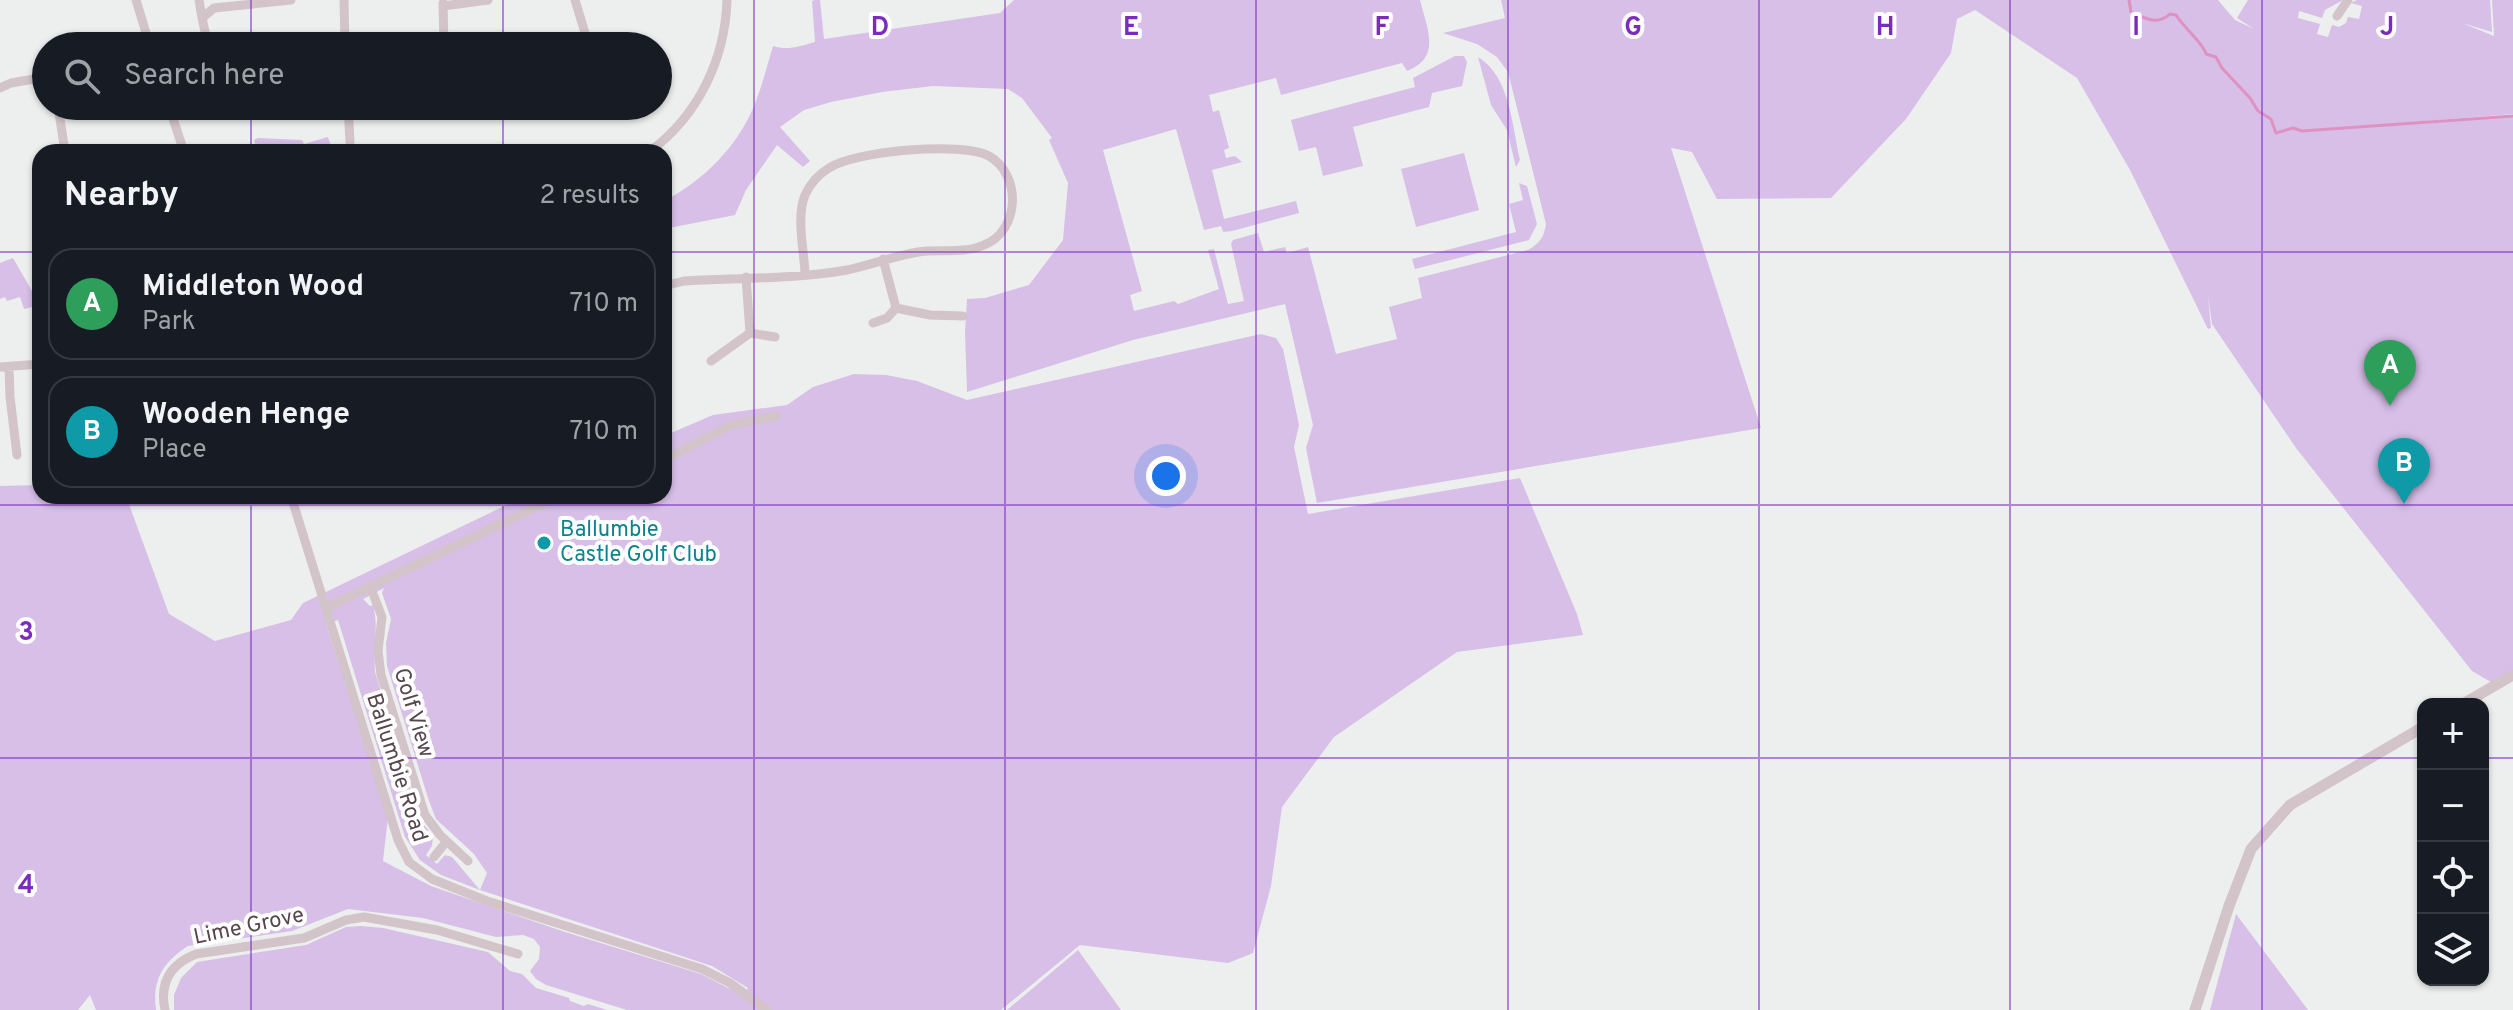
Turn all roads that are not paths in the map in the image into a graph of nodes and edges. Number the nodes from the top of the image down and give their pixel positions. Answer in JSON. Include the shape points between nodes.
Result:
{"nodes":[{"id":1,"x":136,"y":0,"type":"edge"},
{"id":2,"x":199,"y":0,"type":"edge"},
{"id":3,"x":291,"y":0,"type":"edge"},
{"id":4,"x":344,"y":0,"type":"edge"},
{"id":5,"x":488,"y":0,"type":"edge"},
{"id":6,"x":575,"y":0,"type":"edge"},
{"id":7,"x":727,"y":0,"type":"edge"},
{"id":8,"x":2348,"y":0,"type":"edge"},
{"id":9,"x":443,"y":3,"type":"edge"},
{"id":10,"x":2337,"y":16,"type":"dead end"},
{"id":11,"x":202,"y":18,"type":"junction"},
{"id":12,"x":146,"y":32,"type":"edge"},
{"id":13,"x":205,"y":32,"type":"edge"},
{"id":14,"x":345,"y":32,"type":"edge"},
{"id":15,"x":444,"y":32,"type":"edge"},
{"id":16,"x":585,"y":32,"type":"edge"},
{"id":17,"x":32,"y":79,"type":"edge"},
{"id":18,"x":0,"y":88,"type":"edge"},
{"id":19,"x":60,"y":120,"type":"edge"},
{"id":20,"x":174,"y":120,"type":"edge"},
{"id":21,"x":349,"y":120,"type":"edge"},
{"id":22,"x":350,"y":142,"type":"dead end"},
{"id":23,"x":64,"y":144,"type":"edge"},
{"id":24,"x":181,"y":144,"type":"edge"},
{"id":25,"x":657,"y":144,"type":"edge"},
{"id":26,"x":883,"y":259,"type":"junction"},
{"id":27,"x":805,"y":273,"type":"junction"},
{"id":28,"x":746,"y":277,"type":"junction"},
{"id":29,"x":672,"y":284,"type":"edge"},
{"id":30,"x":896,"y":308,"type":"junction"},
{"id":31,"x":963,"y":316,"type":"dead end"},
{"id":32,"x":873,"y":323,"type":"dead end"},
{"id":33,"x":750,"y":333,"type":"junction"},
{"id":34,"x":775,"y":337,"type":"dead end"},
{"id":35,"x":711,"y":361,"type":"dead end"},
{"id":36,"x":32,"y":365,"type":"edge"},
{"id":37,"x":5,"y":368,"type":"edge"},
{"id":38,"x":776,"y":416,"type":"dead end"},
{"id":39,"x":17,"y":455,"type":"dead end"},
{"id":40,"x":672,"y":456,"type":"edge"},
{"id":41,"x":294,"y":504,"type":"edge"},
{"id":42,"x":542,"y":504,"type":"edge"},
{"id":43,"x":370,"y":586,"type":"junction"},
{"id":44,"x":326,"y":608,"type":"junction"},
{"id":45,"x":2513,"y":675,"type":"edge"},
{"id":46,"x":2473,"y":698,"type":"edge"},
{"id":47,"x":2417,"y":731,"type":"edge"},
{"id":48,"x":446,"y":842,"type":"junction"},
{"id":49,"x":434,"y":857,"type":"dead end"},
{"id":50,"x":468,"y":861,"type":"dead end"},
{"id":51,"x":518,"y":954,"type":"dead end"},
{"id":52,"x":165,"y":1010,"type":"edge"},
{"id":53,"x":767,"y":1010,"type":"edge"},
{"id":54,"x":2195,"y":1010,"type":"edge"}],
"edges":[{"from":1,"to":12,"type":"street"},
{"from":2,"to":11,"type":"street"},
{"from":3,"to":11,"type":"street","via":[[214,8]]},
{"from":4,"to":14,"type":"street"},
{"from":5,"to":9,"type":"street"},
{"from":6,"to":16,"type":"street"},
{"from":7,"to":25,"type":"street","via":[[718,56],[707,85],[685,118]]},
{"from":8,"to":10,"type":"street"},
{"from":9,"to":15,"type":"street"},
{"from":11,"to":13,"type":"street"},
{"from":17,"to":18,"type":"street"},
{"from":19,"to":23,"type":"street"},
{"from":20,"to":24,"type":"street"},
{"from":21,"to":22,"type":"street"},
{"from":26,"to":27,"type":"street","via":[[848,270]]},
{"from":26,"to":27,"type":"street","via":[[986,245],[1010,218],[1012,187],[1006,173],[991,157],[974,150],[944,148],[864,157],[830,167],[816,179],[802,208]]},
{"from":26,"to":30,"type":"street"},
{"from":27,"to":28,"type":"street"},
{"from":28,"to":29,"type":"street"},
{"from":28,"to":33,"type":"street"},
{"from":30,"to":31,"type":"street"},
{"from":30,"to":32,"type":"street"},
{"from":33,"to":34,"type":"street"},
{"from":33,"to":35,"type":"street"},
{"from":36,"to":37,"type":"street"},
{"from":37,"to":39,"type":"street"},
{"from":38,"to":40,"type":"street","via":[[731,425]]},
{"from":41,"to":44,"type":"street","name":"Ballumbie Road"},
{"from":42,"to":43,"type":"street"},
{"from":43,"to":44,"type":"street"},
{"from":43,"to":48,"type":"street","name":"Golf View","via":[[382,617],[381,675],[425,815]]},
{"from":44,"to":53,"type":"street","name":"Ballumbie Road","via":[[409,862],[432,879],[487,901],[702,969]]},
{"from":45,"to":46,"type":"street"},
{"from":47,"to":54,"type":"street","via":[[2290,805],[2251,849]]},
{"from":48,"to":49,"type":"street"},
{"from":48,"to":50,"type":"street","name":"Golf View"},
{"from":51,"to":52,"type":"street","name":"Lime Grove","via":[[437,930],[364,917],[304,938],[180,961],[164,987]]}]}
